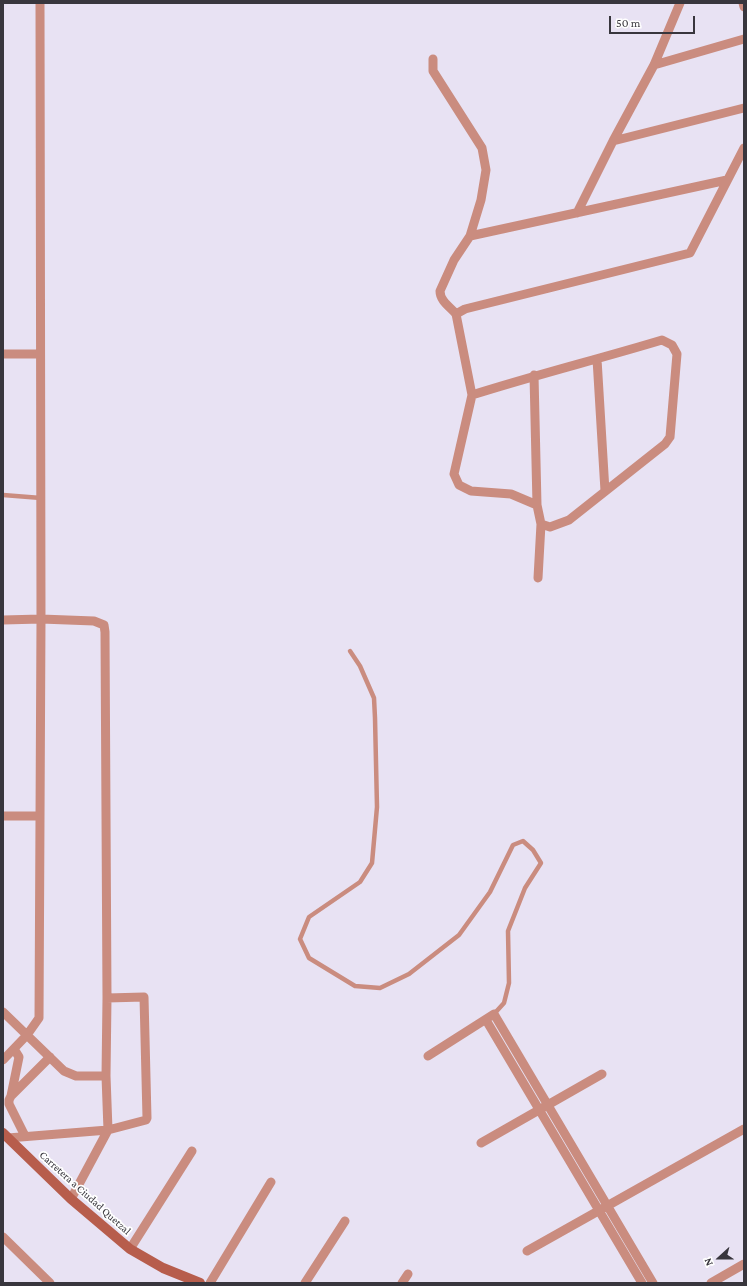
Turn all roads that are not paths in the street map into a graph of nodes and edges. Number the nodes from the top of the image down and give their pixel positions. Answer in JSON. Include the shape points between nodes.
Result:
{"nodes":[{"id":1,"x":40,"y":3,"type":"edge"},
{"id":2,"x":680,"y":3,"type":"edge"},
{"id":3,"x":743,"y":3,"type":"edge"},
{"id":4,"x":744,"y":7,"type":"edge"},
{"id":5,"x":744,"y":38,"type":"edge"},
{"id":6,"x":433,"y":59,"type":"dead end"},
{"id":7,"x":654,"y":65,"type":"junction"},
{"id":8,"x":744,"y":108,"type":"edge"},
{"id":9,"x":613,"y":141,"type":"junction"},
{"id":10,"x":744,"y":148,"type":"edge"},
{"id":11,"x":728,"y":180,"type":"junction"},
{"id":12,"x":577,"y":213,"type":"junction"},
{"id":13,"x":470,"y":236,"type":"junction"},
{"id":14,"x":456,"y":314,"type":"junction"},
{"id":15,"x":3,"y":354,"type":"edge"},
{"id":16,"x":40,"y":354,"type":"junction"},
{"id":17,"x":597,"y":359,"type":"junction"},
{"id":18,"x":534,"y":375,"type":"junction"},
{"id":19,"x":472,"y":395,"type":"junction"},
{"id":20,"x":605,"y":491,"type":"junction"},
{"id":21,"x":3,"y":495,"type":"edge"},
{"id":22,"x":41,"y":498,"type":"junction"},
{"id":23,"x":537,"y":505,"type":"junction"},
{"id":24,"x":541,"y":524,"type":"junction"},
{"id":25,"x":538,"y":578,"type":"dead end"},
{"id":26,"x":41,"y":618,"type":"junction"},
{"id":27,"x":3,"y":620,"type":"edge"},
{"id":28,"x":350,"y":651,"type":"dead end"},
{"id":29,"x":3,"y":816,"type":"edge"},
{"id":30,"x":40,"y":816,"type":"junction"},
{"id":31,"x":107,"y":998,"type":"junction"},
{"id":32,"x":3,"y":1012,"type":"edge"},
{"id":33,"x":494,"y":1014,"type":"junction"},
{"id":34,"x":486,"y":1020,"type":"junction"},
{"id":35,"x":27,"y":1035,"type":"junction"},
{"id":36,"x":14,"y":1049,"type":"junction"},
{"id":37,"x":428,"y":1056,"type":"dead end"},
{"id":38,"x":50,"y":1057,"type":"junction"},
{"id":39,"x":3,"y":1060,"type":"edge"},
{"id":40,"x":602,"y":1074,"type":"dead end"},
{"id":41,"x":106,"y":1076,"type":"junction"},
{"id":42,"x":10,"y":1096,"type":"junction"},
{"id":43,"x":548,"y":1105,"type":"junction"},
{"id":44,"x":539,"y":1110,"type":"junction"},
{"id":45,"x":108,"y":1130,"type":"junction"},
{"id":46,"x":744,"y":1130,"type":"edge"},
{"id":47,"x":6,"y":1136,"type":"edge"},
{"id":48,"x":25,"y":1136,"type":"junction"},
{"id":49,"x":481,"y":1144,"type":"dead end"},
{"id":50,"x":192,"y":1151,"type":"dead end"},
{"id":51,"x":271,"y":1182,"type":"dead end"},
{"id":52,"x":71,"y":1199,"type":"junction"},
{"id":53,"x":608,"y":1206,"type":"junction"},
{"id":54,"x":599,"y":1211,"type":"junction"},
{"id":55,"x":345,"y":1221,"type":"dead end"},
{"id":56,"x":3,"y":1237,"type":"edge"},
{"id":57,"x":130,"y":1248,"type":"junction"},
{"id":58,"x":527,"y":1251,"type":"dead end"},
{"id":59,"x":744,"y":1264,"type":"edge"},
{"id":60,"x":408,"y":1274,"type":"dead end"},
{"id":61,"x":50,"y":1283,"type":"edge"},
{"id":62,"x":200,"y":1283,"type":"edge"},
{"id":63,"x":210,"y":1283,"type":"edge"},
{"id":64,"x":305,"y":1283,"type":"edge"},
{"id":65,"x":402,"y":1283,"type":"edge"},
{"id":66,"x":642,"y":1283,"type":"edge"},
{"id":67,"x":653,"y":1283,"type":"edge"},
{"id":68,"x":711,"y":1283,"type":"edge"}],
"edges":[{"from":1,"to":16,"type":"street"},
{"from":2,"to":7,"type":"street"},
{"from":3,"to":4,"type":"street"},
{"from":5,"to":7,"type":"street"},
{"from":6,"to":13,"type":"street","via":[[433,71],[482,148],[486,170],[481,200]]},
{"from":7,"to":9,"type":"street"},
{"from":8,"to":9,"type":"street"},
{"from":9,"to":12,"type":"street"},
{"from":10,"to":11,"type":"street"},
{"from":11,"to":12,"type":"street"},
{"from":11,"to":14,"type":"street","via":[[690,253],[465,309]]},
{"from":12,"to":13,"type":"street"},
{"from":13,"to":14,"type":"street","via":[[454,260],[440,291],[442,300]]},
{"from":14,"to":19,"type":"street"},
{"from":15,"to":16,"type":"street"},
{"from":16,"to":22,"type":"street"},
{"from":17,"to":18,"type":"street"},
{"from":17,"to":20,"type":"street"},
{"from":17,"to":20,"type":"street","via":[[662,340],[672,345],[677,354],[670,437],[665,444]]},
{"from":18,"to":19,"type":"street"},
{"from":18,"to":23,"type":"street"},
{"from":19,"to":23,"type":"street","via":[[454,474],[460,485],[471,492],[511,494]]},
{"from":20,"to":24,"type":"street","via":[[569,520],[550,527]]},
{"from":21,"to":22,"type":"lane"},
{"from":22,"to":26,"type":"street"},
{"from":23,"to":24,"type":"street"},
{"from":24,"to":25,"type":"street"},
{"from":26,"to":27,"type":"street"},
{"from":26,"to":30,"type":"street"},
{"from":26,"to":31,"type":"street","via":[[94,621],[104,625]]},
{"from":28,"to":33,"type":"lane","via":[[360,666],[374,698],[377,807],[372,863],[360,882],[309,917],[300,939],[309,958],[355,986],[380,988],[409,974],[459,935],[490,892],[512,845],[523,841],[533,850],[541,863],[525,888],[508,932],[509,982],[504,1003]]},
{"from":29,"to":30,"type":"street"},
{"from":30,"to":35,"type":"street","via":[[39,1018]]},
{"from":31,"to":41,"type":"street"},
{"from":31,"to":45,"type":"street","via":[[144,997],[147,1118]]},
{"from":32,"to":35,"type":"street"},
{"from":33,"to":34,"type":"street"},
{"from":33,"to":43,"type":"street"},
{"from":34,"to":37,"type":"street"},
{"from":34,"to":44,"type":"street"},
{"from":35,"to":36,"type":"street"},
{"from":35,"to":38,"type":"street"},
{"from":36,"to":39,"type":"street"},
{"from":36,"to":42,"type":"street","via":[[19,1057]]},
{"from":38,"to":41,"type":"street","via":[[64,1072],[76,1076]]},
{"from":38,"to":42,"type":"street"},
{"from":40,"to":43,"type":"street"},
{"from":41,"to":45,"type":"street"},
{"from":42,"to":48,"type":"street","via":[[9,1104]]},
{"from":43,"to":44,"type":"street"},
{"from":43,"to":53,"type":"street"},
{"from":44,"to":49,"type":"street"},
{"from":44,"to":54,"type":"street"},
{"from":45,"to":48,"type":"street"},
{"from":45,"to":52,"type":"street"},
{"from":46,"to":53,"type":"street"},
{"from":47,"to":48,"type":"street"},
{"from":47,"to":52,"type":"main road","name":"Carretera a Ciudad Quetzal"},
{"from":50,"to":57,"type":"street"},
{"from":51,"to":63,"type":"street"},
{"from":52,"to":57,"type":"main road","name":"Carretera a Ciudad Quetzal"},
{"from":53,"to":54,"type":"street"},
{"from":53,"to":67,"type":"street"},
{"from":54,"to":58,"type":"street"},
{"from":54,"to":66,"type":"street"},
{"from":55,"to":64,"type":"street"},
{"from":56,"to":61,"type":"street"},
{"from":57,"to":62,"type":"main road","name":"Carretera a Ciudad Quetzal","via":[[163,1268]]},
{"from":59,"to":68,"type":"street"},
{"from":60,"to":65,"type":"street"}]}
